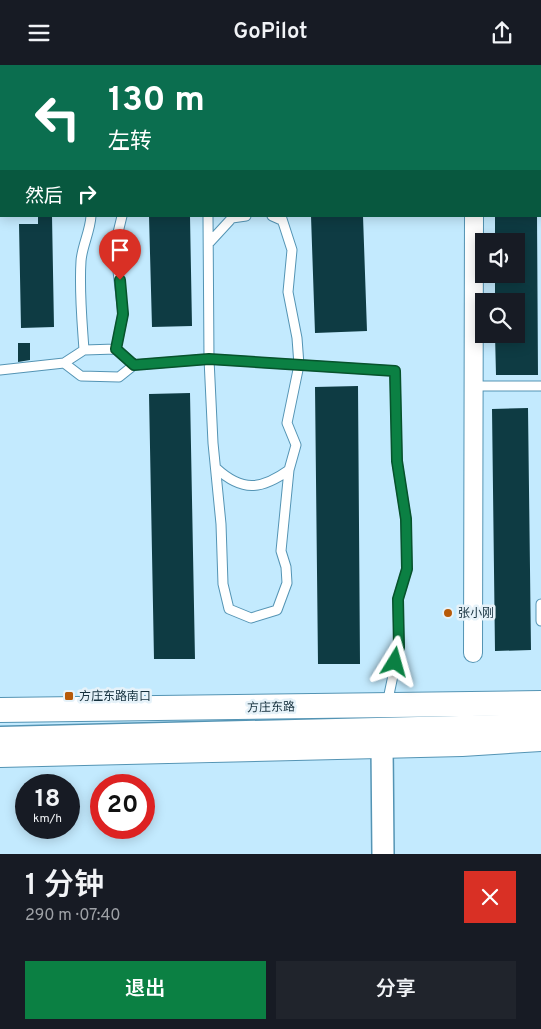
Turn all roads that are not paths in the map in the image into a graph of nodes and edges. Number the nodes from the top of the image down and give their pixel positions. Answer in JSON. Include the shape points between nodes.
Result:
{"nodes":[{"id":1,"x":91,"y":217,"type":"edge"},
{"id":2,"x":122,"y":217,"type":"edge"},
{"id":3,"x":208,"y":217,"type":"edge"},
{"id":4,"x":239,"y":217,"type":"edge"},
{"id":5,"x":474,"y":217,"type":"edge"},
{"id":6,"x":281,"y":218,"type":"edge"},
{"id":7,"x":208,"y":243,"type":"junction"},
{"id":8,"x":116,"y":349,"type":"junction"},
{"id":9,"x":84,"y":350,"type":"junction"},
{"id":10,"x":209,"y":359,"type":"junction"},
{"id":11,"x":64,"y":363,"type":"junction"},
{"id":12,"x":134,"y":365,"type":"junction"},
{"id":13,"x":299,"y":365,"type":"junction"},
{"id":14,"x":0,"y":370,"type":"edge"},
{"id":15,"x":474,"y":386,"type":"junction"},
{"id":16,"x":541,"y":386,"type":"edge"},
{"id":17,"x":216,"y":468,"type":"junction"},
{"id":18,"x":289,"y":470,"type":"junction"},
{"id":19,"x":541,"y":604,"type":"edge"},
{"id":20,"x":541,"y":621,"type":"edge"},
{"id":21,"x":473,"y":653,"type":"dead end"},
{"id":22,"x":541,"y":703,"type":"edge"},
{"id":23,"x":386,"y":705,"type":"junction"},
{"id":24,"x":0,"y":710,"type":"edge"},
{"id":25,"x":541,"y":727,"type":"edge"},
{"id":26,"x":541,"y":739,"type":"edge"},
{"id":27,"x":0,"y":740,"type":"edge"},
{"id":28,"x":382,"y":745,"type":"junction"},
{"id":29,"x":0,"y":755,"type":"edge"},
{"id":30,"x":383,"y":854,"type":"edge"}],
"edges":[{"from":1,"to":9,"type":"lane","via":[[90,232],[81,259]]},
{"from":2,"to":8,"type":"lane","via":[[114,245],[123,314]]},
{"from":3,"to":7,"type":"lane"},
{"from":4,"to":7,"type":"lane","via":[[232,218]]},
{"from":5,"to":15,"type":"street"},
{"from":6,"to":13,"type":"lane","via":[[292,250],[288,292]]},
{"from":7,"to":10,"type":"lane"},
{"from":8,"to":9,"type":"lane"},
{"from":8,"to":12,"type":"lane"},
{"from":9,"to":11,"type":"lane"},
{"from":10,"to":12,"type":"lane"},
{"from":10,"to":13,"type":"lane"},
{"from":10,"to":17,"type":"lane"},
{"from":11,"to":12,"type":"lane","via":[[81,376],[119,377]]},
{"from":11,"to":14,"type":"lane"},
{"from":13,"to":18,"type":"lane","via":[[287,423],[296,445]]},
{"from":13,"to":23,"type":"lane","via":[[395,371],[397,461],[406,519],[407,569],[398,599],[399,647]]},
{"from":15,"to":16,"type":"lane"},
{"from":15,"to":21,"type":"street"},
{"from":17,"to":18,"type":"lane","via":[[227,478],[247,486],[271,483]]},
{"from":17,"to":18,"type":"lane","via":[[223,584],[229,609],[251,618],[277,610],[287,583],[281,551]]},
{"from":19,"to":20,"type":"lane"},
{"from":22,"to":23,"type":"main road","name":"方庄东路"},
{"from":23,"to":24,"type":"main road","name":"方庄东路"},
{"from":25,"to":27,"type":"main road"},
{"from":26,"to":28,"type":"main road"},
{"from":28,"to":29,"type":"main road"},
{"from":28,"to":30,"type":"street"}]}
